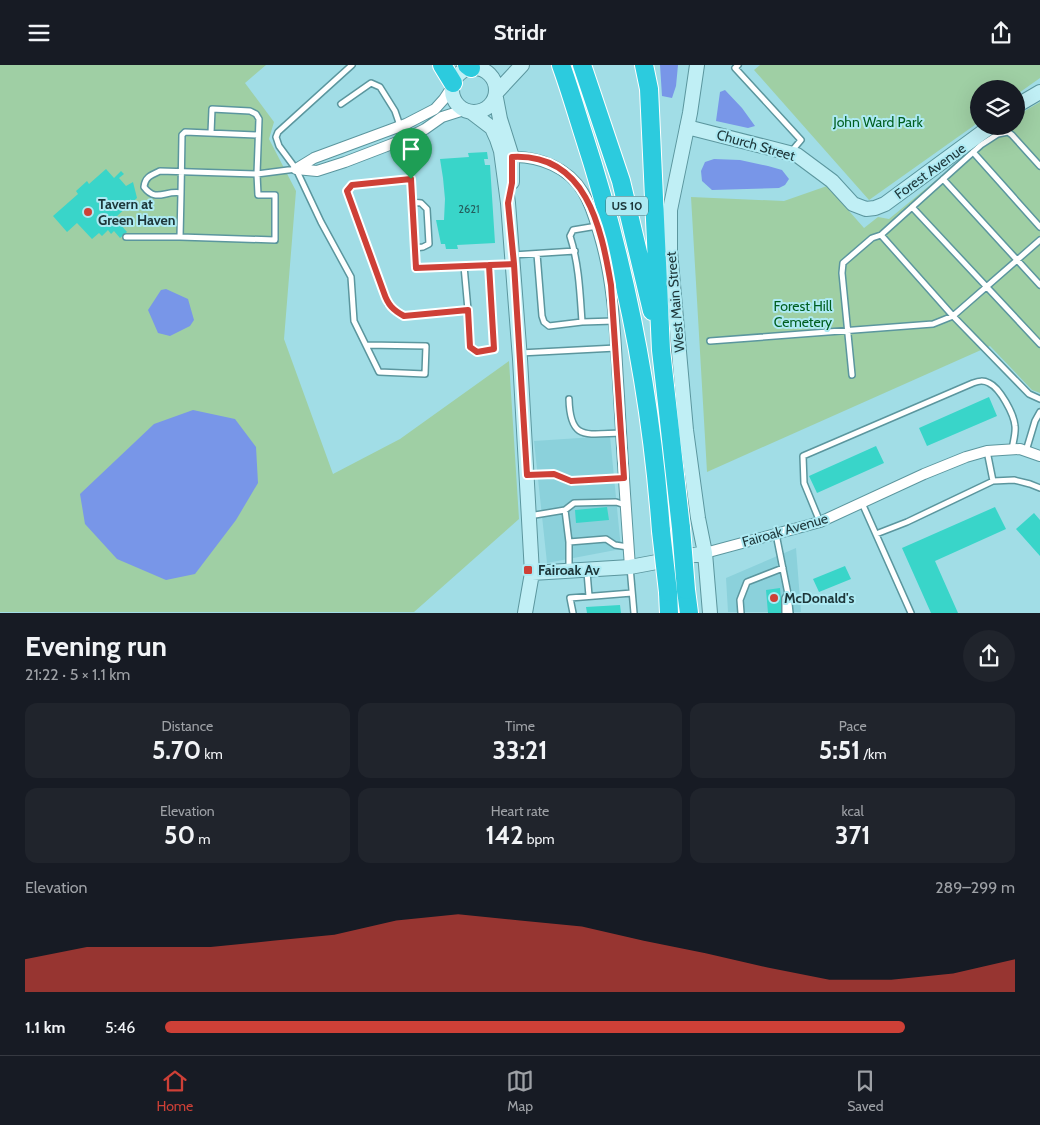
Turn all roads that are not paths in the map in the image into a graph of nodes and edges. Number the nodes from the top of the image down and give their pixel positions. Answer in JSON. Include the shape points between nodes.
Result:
{"nodes":[{"id":1,"x":352,"y":65,"type":"edge"},
{"id":2,"x":442,"y":65,"type":"edge"},
{"id":3,"x":499,"y":65,"type":"edge"},
{"id":4,"x":522,"y":65,"type":"edge"},
{"id":5,"x":582,"y":65,"type":"edge"},
{"id":6,"x":644,"y":65,"type":"edge"},
{"id":7,"x":697,"y":65,"type":"edge"},
{"id":8,"x":706,"y":65,"type":"edge"},
{"id":9,"x":738,"y":65,"type":"edge"},
{"id":10,"x":473,"y":67,"type":"edge"},
{"id":11,"x":562,"y":68,"type":"edge"},
{"id":12,"x":453,"y":84,"type":"junction"},
{"id":13,"x":1040,"y":92,"type":"edge"},
{"id":14,"x":496,"y":96,"type":"junction"},
{"id":15,"x":1025,"y":101,"type":"edge"},
{"id":16,"x":341,"y":104,"type":"dead end"},
{"id":17,"x":467,"y":111,"type":"junction"},
{"id":18,"x":401,"y":127,"type":"junction"},
{"id":19,"x":692,"y":128,"type":"junction"},
{"id":20,"x":211,"y":133,"type":"junction"},
{"id":21,"x":258,"y":135,"type":"junction"},
{"id":22,"x":979,"y":135,"type":"edge"},
{"id":23,"x":405,"y":139,"type":"junction"},
{"id":24,"x":973,"y":152,"type":"junction"},
{"id":25,"x":790,"y":153,"type":"junction"},
{"id":26,"x":1040,"y":153,"type":"edge"},
{"id":27,"x":512,"y":157,"type":"junction"},
{"id":28,"x":1034,"y":159,"type":"junction"},
{"id":29,"x":1040,"y":166,"type":"edge"},
{"id":30,"x":296,"y":169,"type":"junction"},
{"id":31,"x":181,"y":172,"type":"junction"},
{"id":32,"x":257,"y":174,"type":"junction"},
{"id":33,"x":411,"y":179,"type":"junction"},
{"id":34,"x":942,"y":179,"type":"junction"},
{"id":35,"x":181,"y":193,"type":"junction"},
{"id":36,"x":412,"y":202,"type":"junction"},
{"id":37,"x":508,"y":203,"type":"junction"},
{"id":38,"x":912,"y":207,"type":"junction"},
{"id":39,"x":866,"y":209,"type":"joint"},
{"id":40,"x":597,"y":226,"type":"junction"},
{"id":41,"x":1040,"y":227,"type":"edge"},
{"id":42,"x":881,"y":235,"type":"junction"},
{"id":43,"x":126,"y":237,"type":"dead end"},
{"id":44,"x":180,"y":237,"type":"junction"},
{"id":45,"x":1040,"y":240,"type":"edge"},
{"id":46,"x":415,"y":248,"type":"junction"},
{"id":47,"x":575,"y":251,"type":"junction"},
{"id":48,"x":537,"y":254,"type":"junction"},
{"id":49,"x":513,"y":259,"type":"junction"},
{"id":50,"x":1018,"y":260,"type":"junction"},
{"id":51,"x":489,"y":265,"type":"junction"},
{"id":52,"x":464,"y":266,"type":"junction"},
{"id":53,"x":1040,"y":285,"type":"edge"},
{"id":54,"x":986,"y":287,"type":"junction"},
{"id":55,"x":468,"y":310,"type":"junction"},
{"id":56,"x":954,"y":315,"type":"junction"},
{"id":57,"x":614,"y":321,"type":"junction"},
{"id":58,"x":582,"y":322,"type":"junction"},
{"id":59,"x":848,"y":331,"type":"junction"},
{"id":60,"x":710,"y":341,"type":"dead end"},
{"id":61,"x":1040,"y":344,"type":"edge"},
{"id":62,"x":366,"y":345,"type":"junction"},
{"id":63,"x":616,"y":348,"type":"junction"},
{"id":64,"x":661,"y":350,"type":"junction"},
{"id":65,"x":520,"y":353,"type":"junction"},
{"id":66,"x":852,"y":375,"type":"dead end"},
{"id":67,"x":569,"y":399,"type":"dead end"},
{"id":68,"x":1040,"y":399,"type":"edge"},
{"id":69,"x":1040,"y":412,"type":"edge"},
{"id":70,"x":621,"y":433,"type":"junction"},
{"id":71,"x":1012,"y":450,"type":"junction"},
{"id":72,"x":987,"y":451,"type":"junction"},
{"id":73,"x":1026,"y":451,"type":"junction"},
{"id":74,"x":1040,"y":456,"type":"edge"},
{"id":75,"x":527,"y":475,"type":"junction"},
{"id":76,"x":624,"y":478,"type":"junction"},
{"id":77,"x":992,"y":481,"type":"junction"},
{"id":78,"x":1040,"y":488,"type":"edge"},
{"id":79,"x":862,"y":503,"type":"junction"},
{"id":80,"x":626,"y":506,"type":"junction"},
{"id":81,"x":564,"y":510,"type":"junction"},
{"id":82,"x":529,"y":516,"type":"junction"},
{"id":83,"x":820,"y":522,"type":"junction"},
{"id":84,"x":876,"y":534,"type":"junction"},
{"id":85,"x":776,"y":535,"type":"junction"},
{"id":86,"x":569,"y":542,"type":"junction"},
{"id":87,"x":704,"y":546,"type":"junction"},
{"id":88,"x":628,"y":547,"type":"junction"},
{"id":89,"x":630,"y":567,"type":"junction"},
{"id":90,"x":783,"y":568,"type":"junction"},
{"id":91,"x":586,"y":570,"type":"junction"},
{"id":92,"x":569,"y":571,"type":"junction"},
{"id":93,"x":532,"y":573,"type":"junction"},
{"id":94,"x":632,"y":593,"type":"junction"},
{"id":95,"x":788,"y":594,"type":"junction"},
{"id":96,"x":589,"y":596,"type":"junction"},
{"id":97,"x":526,"y":613,"type":"edge"},
{"id":98,"x":573,"y":613,"type":"edge"},
{"id":99,"x":634,"y":613,"type":"edge"},
{"id":100,"x":669,"y":613,"type":"edge"},
{"id":101,"x":690,"y":613,"type":"edge"},
{"id":102,"x":710,"y":613,"type":"edge"},
{"id":103,"x":741,"y":613,"type":"edge"},
{"id":104,"x":785,"y":613,"type":"edge"},
{"id":105,"x":790,"y":613,"type":"edge"},
{"id":106,"x":912,"y":613,"type":"edge"}],
"edges":[{"from":1,"to":30,"type":"lane","via":[[278,132],[279,146]]},
{"from":2,"to":12,"type":"highway"},
{"from":3,"to":10,"type":"street"},
{"from":4,"to":14,"type":"street"},
{"from":5,"to":64,"type":"highway","number":"US 10","via":[[621,181]]},
{"from":6,"to":64,"type":"highway","via":[[649,89]]},
{"from":7,"to":19,"type":"street","name":"West Main Street"},
{"from":8,"to":19,"type":"street","name":"West Main Street"},
{"from":9,"to":25,"type":"lane","via":[[734,68],[800,140]]},
{"from":10,"to":12,"type":"street","via":[[458,74]]},
{"from":10,"to":14,"type":"street","via":[[490,74]]},
{"from":11,"to":100,"type":"highway","number":"US 10","bridge":true,"via":[[620,257],[635,333],[652,439]]},
{"from":12,"to":17,"type":"street","via":[[454,100]]},
{"from":12,"to":18,"type":"street","via":[[435,109]]},
{"from":13,"to":15,"type":"street"},
{"from":14,"to":17,"type":"street","via":[[487,109]]},
{"from":14,"to":27,"type":"street"},
{"from":16,"to":18,"type":"lane","via":[[374,83],[395,111]]},
{"from":17,"to":23,"type":"street","via":[[442,117]]},
{"from":17,"to":37,"type":"street","via":[[492,128],[497,139]]},
{"from":18,"to":23,"type":"lane"},
{"from":18,"to":30,"type":"street","via":[[314,158]]},
{"from":19,"to":25,"type":"street","name":"Church Street"},
{"from":19,"to":87,"type":"street","name":"West Main Street","via":[[670,210],[670,251],[686,430]]},
{"from":20,"to":21,"type":"lane"},
{"from":20,"to":21,"type":"lane","via":[[212,109],[256,114]]},
{"from":20,"to":31,"type":"lane","via":[[185,132],[182,135]]},
{"from":21,"to":32,"type":"lane"},
{"from":22,"to":39,"type":"street","name":"Forest Avenue","via":[[884,204]]},
{"from":23,"to":30,"type":"street","via":[[316,171]]},
{"from":23,"to":33,"type":"lane"},
{"from":24,"to":28,"type":"lane","via":[[998,134],[1008,132]]},
{"from":24,"to":34,"type":"lane"},
{"from":24,"to":41,"type":"lane"},
{"from":25,"to":39,"type":"street","name":"Church Street","via":[[832,181],[853,203]]},
{"from":26,"to":28,"type":"lane"},
{"from":27,"to":37,"type":"street"},
{"from":27,"to":40,"type":"street","via":[[538,159],[562,169],[583,191]]},
{"from":28,"to":29,"type":"lane"},
{"from":30,"to":32,"type":"lane"},
{"from":30,"to":62,"type":"lane","via":[[351,277],[354,321]]},
{"from":31,"to":32,"type":"lane"},
{"from":31,"to":35,"type":"lane"},
{"from":31,"to":35,"type":"lane","via":[[160,171],[150,175],[144,187],[158,196],[172,191]]},
{"from":32,"to":44,"type":"lane","via":[[258,195],[275,195],[275,240]]},
{"from":33,"to":36,"type":"lane"},
{"from":33,"to":55,"type":"lane","via":[[352,185],[347,191],[388,304],[404,316]]},
{"from":34,"to":38,"type":"lane"},
{"from":34,"to":50,"type":"lane"},
{"from":35,"to":44,"type":"lane"},
{"from":36,"to":46,"type":"lane"},
{"from":36,"to":46,"type":"lane","via":[[421,203],[427,209],[429,244]]},
{"from":37,"to":49,"type":"street"},
{"from":38,"to":42,"type":"lane"},
{"from":38,"to":54,"type":"lane"},
{"from":40,"to":47,"type":"lane","via":[[571,233]]},
{"from":40,"to":57,"type":"street","via":[[607,261]]},
{"from":42,"to":56,"type":"lane"},
{"from":42,"to":59,"type":"lane","via":[[872,238],[843,263]]},
{"from":43,"to":44,"type":"lane"},
{"from":45,"to":50,"type":"lane"},
{"from":46,"to":52,"type":"lane","via":[[416,268]]},
{"from":47,"to":48,"type":"lane"},
{"from":47,"to":58,"type":"lane"},
{"from":48,"to":49,"type":"lane"},
{"from":48,"to":58,"type":"lane","via":[[544,322],[549,326]]},
{"from":49,"to":51,"type":"lane"},
{"from":49,"to":65,"type":"street"},
{"from":50,"to":53,"type":"lane"},
{"from":50,"to":54,"type":"lane"},
{"from":51,"to":52,"type":"lane"},
{"from":51,"to":55,"type":"lane","via":[[494,349],[477,352],[470,347]]},
{"from":52,"to":55,"type":"lane"},
{"from":54,"to":56,"type":"lane"},
{"from":54,"to":61,"type":"lane"},
{"from":56,"to":59,"type":"lane","via":[[933,324]]},
{"from":56,"to":68,"type":"lane","via":[[1029,394]]},
{"from":57,"to":58,"type":"lane"},
{"from":57,"to":63,"type":"street"},
{"from":59,"to":60,"type":"lane"},
{"from":59,"to":66,"type":"lane"},
{"from":62,"to":62,"type":"lane","via":[[379,373],[425,374],[426,346]]},
{"from":63,"to":65,"type":"lane"},
{"from":63,"to":70,"type":"street"},
{"from":64,"to":101,"type":"highway","number":"US 10","bridge":true},
{"from":65,"to":75,"type":"street"},
{"from":67,"to":70,"type":"lane","via":[[573,426],[580,431]]},
{"from":69,"to":73,"type":"lane"},
{"from":70,"to":76,"type":"street"},
{"from":71,"to":72,"type":"street","name":"Fairoak Avenue"},
{"from":71,"to":73,"type":"street","name":"Fairoak Avenue"},
{"from":71,"to":83,"type":"lane","via":[[1015,427],[1004,399],[990,383],[973,383],[803,456],[804,483]]},
{"from":72,"to":77,"type":"lane"},
{"from":72,"to":79,"type":"street","name":"Fairoak Avenue","via":[[941,467]]},
{"from":73,"to":74,"type":"street"},
{"from":75,"to":76,"type":"lane","via":[[554,474],[571,481]]},
{"from":75,"to":82,"type":"street"},
{"from":76,"to":80,"type":"street"},
{"from":77,"to":78,"type":"lane","via":[[1014,481]]},
{"from":77,"to":84,"type":"lane","via":[[907,523]]},
{"from":79,"to":83,"type":"street","name":"Fairoak Avenue"},
{"from":79,"to":84,"type":"lane"},
{"from":80,"to":81,"type":"lane","via":[[616,502],[574,503]]},
{"from":80,"to":88,"type":"street"},
{"from":81,"to":82,"type":"lane"},
{"from":81,"to":86,"type":"lane"},
{"from":82,"to":93,"type":"street"},
{"from":83,"to":85,"type":"street","name":"Fairoak Avenue"},
{"from":84,"to":106,"type":"lane"},
{"from":85,"to":87,"type":"street","name":"Fairoak Avenue"},
{"from":85,"to":90,"type":"lane"},
{"from":86,"to":88,"type":"lane","via":[[606,539],[615,545]]},
{"from":86,"to":92,"type":"lane"},
{"from":87,"to":89,"type":"street","name":"Fairoak Avenue"},
{"from":87,"to":102,"type":"street","name":"West Main Street"},
{"from":88,"to":89,"type":"street"},
{"from":89,"to":91,"type":"street","name":"Fairoak Avenue"},
{"from":89,"to":94,"type":"lane"},
{"from":90,"to":95,"type":"lane"},
{"from":90,"to":103,"type":"lane","via":[[747,582],[740,600]]},
{"from":91,"to":92,"type":"street","name":"Fairoak Avenue"},
{"from":91,"to":96,"type":"lane"},
{"from":92,"to":93,"type":"street","name":"Fairoak Avenue"},
{"from":93,"to":97,"type":"street"},
{"from":94,"to":96,"type":"lane"},
{"from":94,"to":99,"type":"lane"},
{"from":95,"to":104,"type":"lane","via":[[784,598]]},
{"from":95,"to":105,"type":"lane"},
{"from":96,"to":98,"type":"lane","via":[[570,598]]}]}
